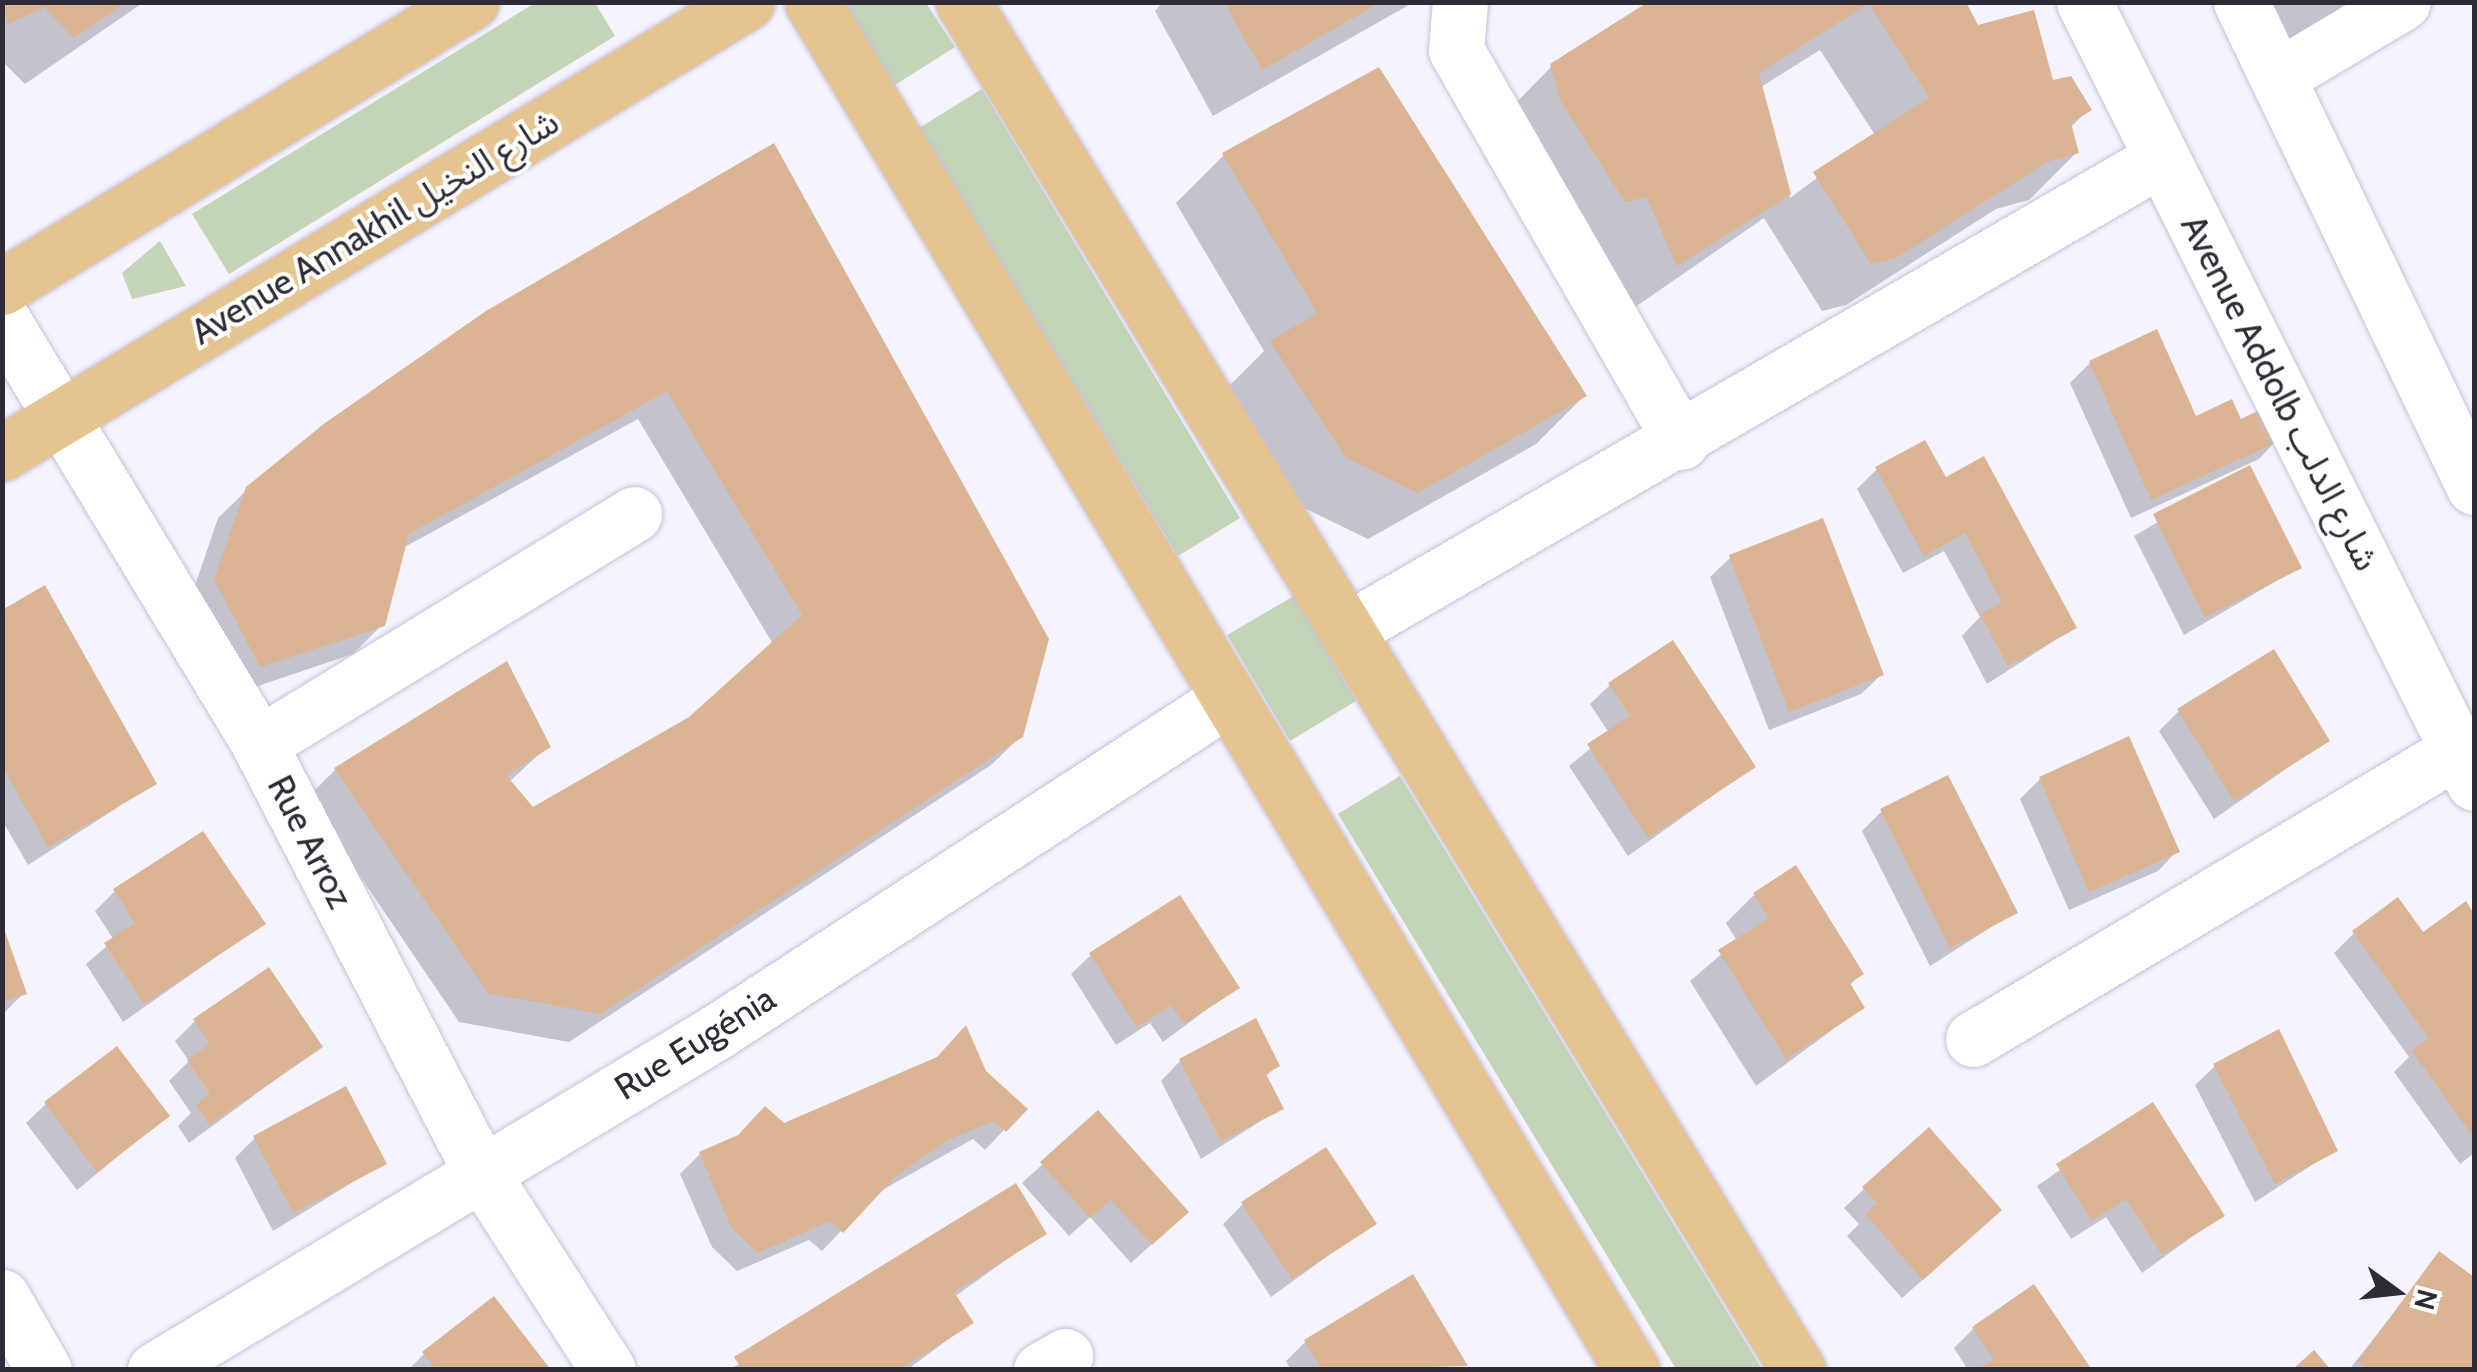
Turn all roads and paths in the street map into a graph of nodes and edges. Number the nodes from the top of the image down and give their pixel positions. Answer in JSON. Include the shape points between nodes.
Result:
{"nodes":[{"id":1,"x":471,"y":2,"type":"edge"},
{"id":2,"x":748,"y":2,"type":"edge"},
{"id":3,"x":812,"y":2,"type":"edge"},
{"id":4,"x":963,"y":2,"type":"edge"},
{"id":5,"x":1460,"y":2,"type":"edge"},
{"id":6,"x":2084,"y":2,"type":"edge"},
{"id":7,"x":2241,"y":2,"type":"edge"},
{"id":8,"x":2403,"y":2,"type":"edge"},
{"id":9,"x":2280,"y":76,"type":"junction"},
{"id":10,"x":2162,"y":158,"type":"junction"},
{"id":11,"x":2,"y":288,"type":"edge"},
{"id":12,"x":2,"y":320,"type":"edge"},
{"id":13,"x":63,"y":416,"type":"junction"},
{"id":14,"x":1681,"y":442,"type":"junction"},
{"id":15,"x":2,"y":453,"type":"edge"},
{"id":16,"x":2474,"y":487,"type":"edge"},
{"id":17,"x":634,"y":514,"type":"dead end"},
{"id":18,"x":1351,"y":628,"type":"junction"},
{"id":19,"x":1226,"y":700,"type":"junction"},
{"id":20,"x":259,"y":744,"type":"junction"},
{"id":21,"x":2466,"y":766,"type":"edge"},
{"id":22,"x":1974,"y":1040,"type":"dead end"},
{"id":23,"x":480,"y":1172,"type":"junction"},
{"id":24,"x":2,"y":1298,"type":"edge"},
{"id":25,"x":44,"y":1370,"type":"edge"},
{"id":26,"x":154,"y":1370,"type":"edge"},
{"id":27,"x":608,"y":1370,"type":"edge"},
{"id":28,"x":1632,"y":1370,"type":"edge"},
{"id":29,"x":1798,"y":1370,"type":"edge"}],
"edges":[{"from":1,"to":11,"type":"main road"},
{"from":2,"to":13,"type":"main road","name":"Avenue Annakhil شارع النخيل"},
{"from":3,"to":19,"type":"main road"},
{"from":4,"to":18,"type":"main road"},
{"from":5,"to":14,"type":"street","via":[[1456,50]]},
{"from":6,"to":10,"type":"street","name":"Avenue Addolb شارع الدلب"},
{"from":7,"to":9,"type":"street"},
{"from":8,"to":9,"type":"street"},
{"from":9,"to":16,"type":"street"},
{"from":10,"to":14,"type":"street"},
{"from":10,"to":21,"type":"street","name":"Avenue Addolb شارع الدلب"},
{"from":12,"to":13,"type":"street","name":"Rue Arroz"},
{"from":13,"to":15,"type":"main road","name":"Avenue Annakhil شارع النخيل"},
{"from":13,"to":20,"type":"street","name":"Rue Arroz"},
{"from":14,"to":18,"type":"street"},
{"from":17,"to":20,"type":"street"},
{"from":18,"to":29,"type":"main road"},
{"from":19,"to":23,"type":"street","name":"Rue Eugénia","via":[[718,1031]]},
{"from":19,"to":28,"type":"main road"},
{"from":20,"to":23,"type":"street","name":"Rue Arroz"},
{"from":21,"to":22,"type":"street"},
{"from":23,"to":26,"type":"street","name":"Rue Eugénia"},
{"from":23,"to":27,"type":"street","name":"Rue Arroz"},
{"from":24,"to":25,"type":"street"}]}
